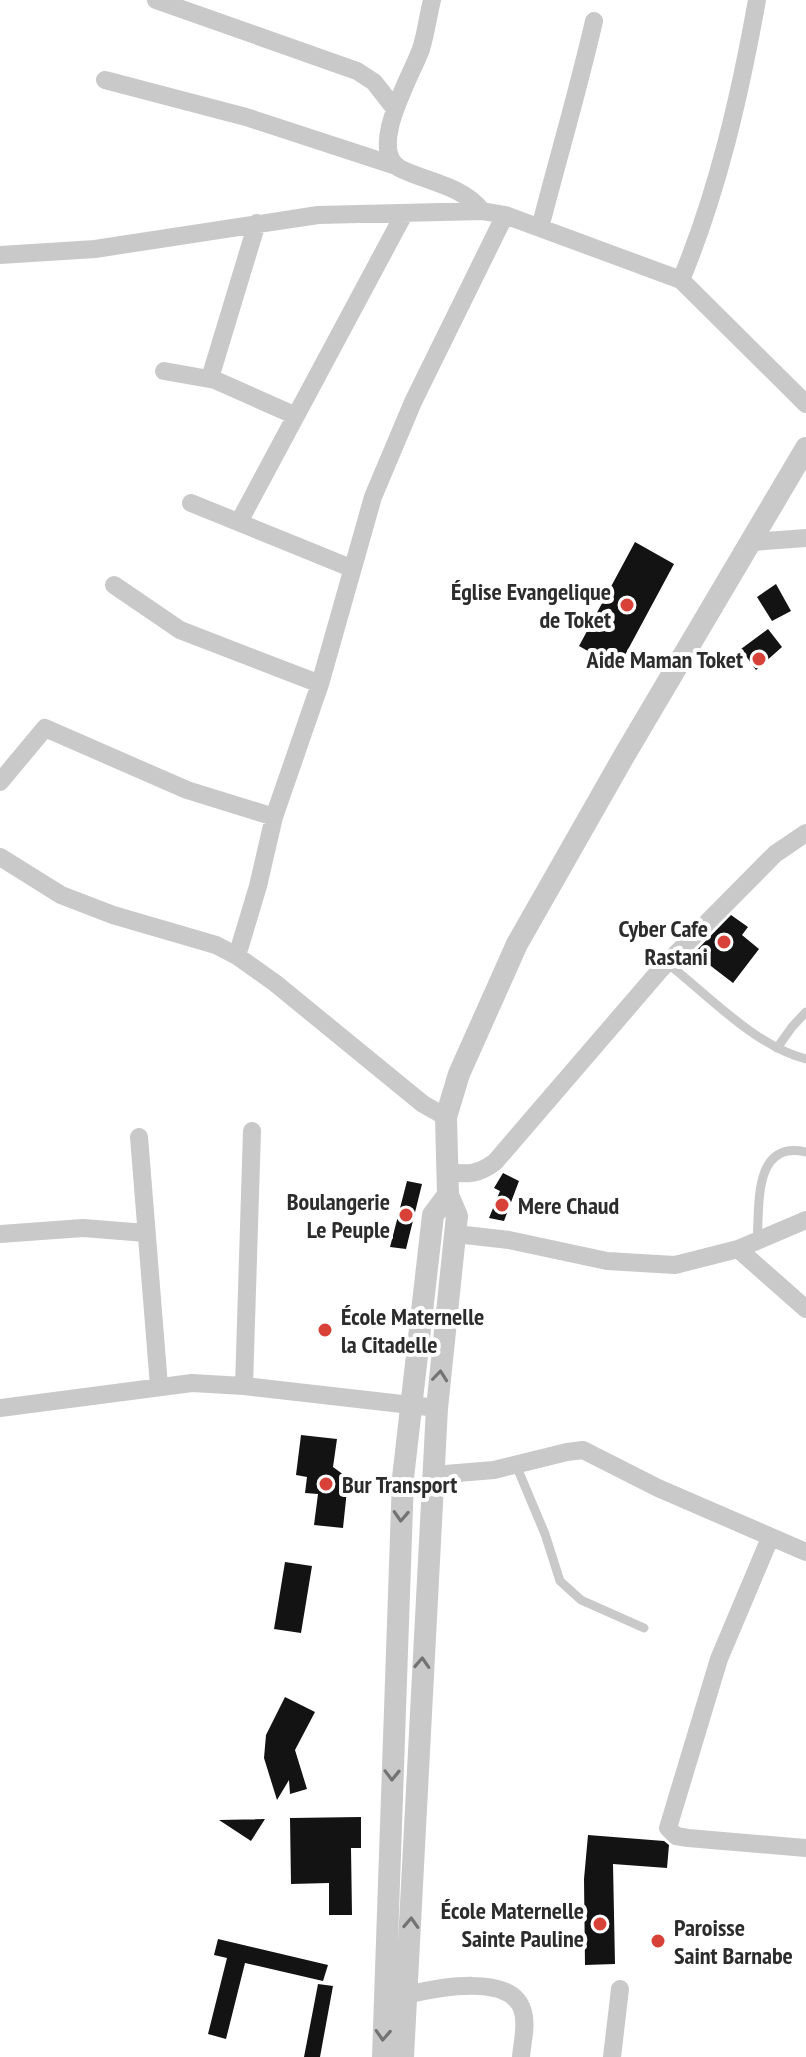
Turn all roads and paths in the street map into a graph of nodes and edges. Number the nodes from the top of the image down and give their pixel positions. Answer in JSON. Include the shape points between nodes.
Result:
{"nodes":[{"id":1,"x":156,"y":0,"type":"edge"},
{"id":2,"x":432,"y":0,"type":"edge"},
{"id":3,"x":757,"y":0,"type":"edge"},
{"id":4,"x":594,"y":21,"type":"dead end"},
{"id":5,"x":105,"y":80,"type":"dead end"},
{"id":6,"x":395,"y":109,"type":"junction"},
{"id":7,"x":396,"y":166,"type":"junction"},
{"id":8,"x":482,"y":211,"type":"junction"},
{"id":9,"x":404,"y":214,"type":"junction"},
{"id":10,"x":505,"y":215,"type":"junction"},
{"id":11,"x":257,"y":223,"type":"junction"},
{"id":12,"x":540,"y":228,"type":"junction"},
{"id":13,"x":0,"y":255,"type":"edge"},
{"id":14,"x":681,"y":280,"type":"junction"},
{"id":15,"x":164,"y":371,"type":"dead end"},
{"id":16,"x":210,"y":378,"type":"junction"},
{"id":17,"x":806,"y":404,"type":"edge"},
{"id":18,"x":296,"y":416,"type":"junction"},
{"id":19,"x":806,"y":448,"type":"edge"},
{"id":20,"x":191,"y":503,"type":"dead end"},
{"id":21,"x":239,"y":522,"type":"junction"},
{"id":22,"x":806,"y":538,"type":"edge"},
{"id":23,"x":752,"y":542,"type":"junction"},
{"id":24,"x":351,"y":568,"type":"junction"},
{"id":25,"x":114,"y":585,"type":"dead end"},
{"id":26,"x":320,"y":684,"type":"junction"},
{"id":27,"x":0,"y":782,"type":"edge"},
{"id":28,"x":274,"y":817,"type":"junction"},
{"id":29,"x":806,"y":833,"type":"edge"},
{"id":30,"x":0,"y":857,"type":"edge"},
{"id":31,"x":237,"y":956,"type":"junction"},
{"id":32,"x":667,"y":963,"type":"junction"},
{"id":33,"x":806,"y":1012,"type":"edge"},
{"id":34,"x":777,"y":1048,"type":"junction"},
{"id":35,"x":806,"y":1059,"type":"edge"},
{"id":36,"x":446,"y":1117,"type":"junction"},
{"id":37,"x":252,"y":1131,"type":"dead end"},
{"id":38,"x":139,"y":1137,"type":"dead end"},
{"id":39,"x":806,"y":1152,"type":"edge"},
{"id":40,"x":448,"y":1184,"type":"junction"},
{"id":41,"x":806,"y":1220,"type":"edge"},
{"id":42,"x":146,"y":1233,"type":"junction"},
{"id":43,"x":0,"y":1234,"type":"edge"},
{"id":44,"x":456,"y":1234,"type":"junction"},
{"id":45,"x":757,"y":1242,"type":"junction"},
{"id":46,"x":738,"y":1249,"type":"junction"},
{"id":47,"x":806,"y":1309,"type":"edge"},
{"id":48,"x":159,"y":1386,"type":"junction"},
{"id":49,"x":244,"y":1386,"type":"junction"},
{"id":50,"x":412,"y":1406,"type":"junction"},
{"id":51,"x":0,"y":1408,"type":"edge"},
{"id":52,"x":437,"y":1408,"type":"junction"},
{"id":53,"x":516,"y":1465,"type":"junction"},
{"id":54,"x":433,"y":1475,"type":"junction"},
{"id":55,"x":770,"y":1538,"type":"junction"},
{"id":56,"x":806,"y":1552,"type":"edge"},
{"id":57,"x":644,"y":1628,"type":"dead end"},
{"id":58,"x":806,"y":1848,"type":"edge"},
{"id":59,"x":620,"y":1989,"type":"dead end"},
{"id":60,"x":407,"y":1995,"type":"junction"},
{"id":61,"x":383,"y":2057,"type":"edge"},
{"id":62,"x":403,"y":2057,"type":"edge"},
{"id":63,"x":521,"y":2057,"type":"edge"},
{"id":64,"x":612,"y":2057,"type":"edge"}],
"edges":[{"from":1,"to":6,"type":"street","via":[[357,71],[374,82]]},
{"from":2,"to":6,"type":"street","via":[[420,50]]},
{"from":3,"to":14,"type":"street","via":[[743,77],[709,203]]},
{"from":4,"to":12,"type":"street"},
{"from":5,"to":7,"type":"street","via":[[246,117]]},
{"from":6,"to":7,"type":"street","via":[[388,153]]},
{"from":7,"to":8,"type":"street","via":[[464,194]]},
{"from":8,"to":9,"type":"street"},
{"from":8,"to":10,"type":"street"},
{"from":9,"to":11,"type":"street","via":[[318,215]]},
{"from":9,"to":18,"type":"street"},
{"from":10,"to":12,"type":"street"},
{"from":10,"to":24,"type":"street","via":[[413,402],[373,497]]},
{"from":11,"to":13,"type":"street","via":[[95,249]]},
{"from":11,"to":16,"type":"street"},
{"from":12,"to":14,"type":"street"},
{"from":14,"to":17,"type":"street"},
{"from":15,"to":16,"type":"street"},
{"from":16,"to":18,"type":"street"},
{"from":18,"to":21,"type":"street"},
{"from":19,"to":23,"type":"street"},
{"from":20,"to":21,"type":"street"},
{"from":21,"to":24,"type":"street"},
{"from":22,"to":23,"type":"street"},
{"from":23,"to":36,"type":"street","via":[[517,944],[459,1074]]},
{"from":24,"to":26,"type":"street"},
{"from":25,"to":26,"type":"street","via":[[180,630]]},
{"from":26,"to":28,"type":"street"},
{"from":27,"to":28,"type":"street","via":[[45,728],[187,790]]},
{"from":28,"to":31,"type":"street"},
{"from":29,"to":32,"type":"street","via":[[775,854]]},
{"from":30,"to":31,"type":"street","via":[[61,895]]},
{"from":31,"to":36,"type":"street"},
{"from":32,"to":34,"type":"lane"},
{"from":32,"to":40,"type":"street","via":[[495,1162]]},
{"from":33,"to":34,"type":"lane"},
{"from":34,"to":35,"type":"lane"},
{"from":36,"to":40,"type":"street"},
{"from":37,"to":49,"type":"street"},
{"from":38,"to":42,"type":"street"},
{"from":39,"to":45,"type":"lane","via":[[782,1151],[766,1167]]},
{"from":40,"to":44,"type":"street"},
{"from":40,"to":50,"type":"street","via":[[433,1215]]},
{"from":41,"to":45,"type":"street"},
{"from":42,"to":43,"type":"street","via":[[83,1228]]},
{"from":42,"to":48,"type":"street"},
{"from":44,"to":46,"type":"street","via":[[607,1261],[675,1265]]},
{"from":52,"to":44,"type":"street","one_way":true},
{"from":45,"to":46,"type":"street"},
{"from":46,"to":47,"type":"street"},
{"from":48,"to":49,"type":"street"},
{"from":48,"to":51,"type":"street"},
{"from":49,"to":50,"type":"street"},
{"from":50,"to":52,"type":"street"},
{"from":50,"to":61,"type":"street","one_way":true,"via":[[398,1574]]},
{"from":52,"to":54,"type":"street"},
{"from":53,"to":54,"type":"street"},
{"from":53,"to":55,"type":"street","via":[[583,1450]]},
{"from":53,"to":57,"type":"lane","via":[[560,1581],[581,1600]]},
{"from":60,"to":54,"type":"street","one_way":true},
{"from":55,"to":56,"type":"street"},
{"from":55,"to":58,"type":"street","via":[[719,1659],[668,1828],[688,1838]]},
{"from":59,"to":64,"type":"street"},
{"from":60,"to":62,"type":"street"},
{"from":60,"to":63,"type":"street","via":[[474,1985],[506,1992],[524,2014]]}]}
